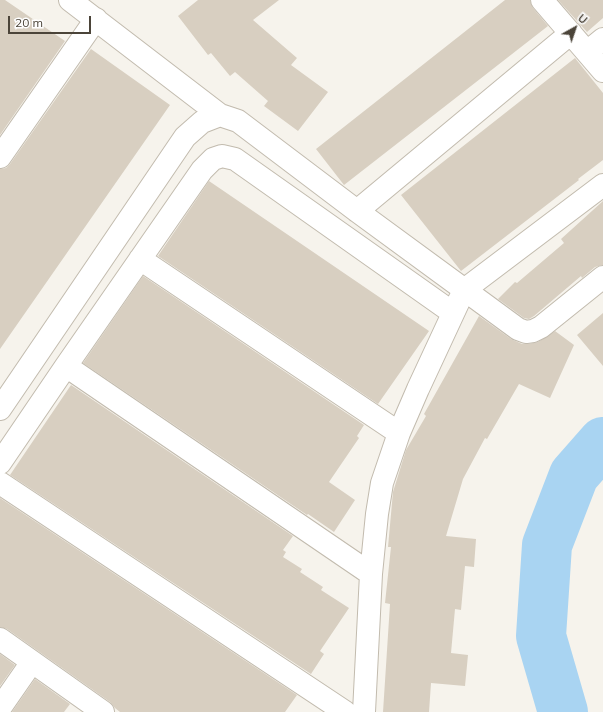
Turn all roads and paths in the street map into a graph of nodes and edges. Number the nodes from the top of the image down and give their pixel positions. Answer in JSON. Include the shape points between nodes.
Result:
{"nodes":[{"id":1,"x":70,"y":0,"type":"edge"},
{"id":2,"x":542,"y":0,"type":"edge"},
{"id":3,"x":96,"y":18,"type":"junction"},
{"id":4,"x":571,"y":33,"type":"junction"},
{"id":5,"x":595,"y":45,"type":"edge"},
{"id":6,"x":603,"y":71,"type":"edge"},
{"id":7,"x":220,"y":114,"type":"junction"},
{"id":8,"x":7,"y":131,"type":"edge"},
{"id":9,"x":0,"y":157,"type":"edge"},
{"id":10,"x":603,"y":186,"type":"edge"},
{"id":11,"x":357,"y":211,"type":"junction"},
{"id":12,"x":140,"y":259,"type":"junction"},
{"id":13,"x":603,"y":277,"type":"edge"},
{"id":14,"x":464,"y":290,"type":"junction"},
{"id":15,"x":453,"y":313,"type":"junction"},
{"id":16,"x":66,"y":366,"type":"junction"},
{"id":17,"x":0,"y":409,"type":"edge"},
{"id":18,"x":399,"y":433,"type":"junction"},
{"id":19,"x":0,"y":463,"type":"edge"},
{"id":20,"x":0,"y":482,"type":"edge"},
{"id":21,"x":371,"y":574,"type":"junction"},
{"id":22,"x":0,"y":640,"type":"edge"},
{"id":23,"x":32,"y":662,"type":"junction"},
{"id":24,"x":0,"y":708,"type":"edge"},
{"id":25,"x":103,"y":712,"type":"edge"},
{"id":26,"x":345,"y":712,"type":"edge"},
{"id":27,"x":364,"y":712,"type":"edge"}],
"edges":[{"from":1,"to":3,"type":"street"},
{"from":2,"to":4,"type":"street"},
{"from":3,"to":7,"type":"street"},
{"from":3,"to":8,"type":"street"},
{"from":4,"to":5,"type":"street"},
{"from":4,"to":11,"type":"street"},
{"from":5,"to":6,"type":"street"},
{"from":7,"to":11,"type":"street","via":[[238,121]]},
{"from":7,"to":17,"type":"street","via":[[202,122],[185,137]]},
{"from":8,"to":9,"type":"street"},
{"from":10,"to":14,"type":"street"},
{"from":11,"to":14,"type":"street"},
{"from":12,"to":15,"type":"street","via":[[202,170],[214,159],[222,156],[235,159]]},
{"from":12,"to":16,"type":"street"},
{"from":12,"to":18,"type":"street"},
{"from":13,"to":14,"type":"street","via":[[541,327],[526,332],[518,329]]},
{"from":14,"to":15,"type":"street"},
{"from":15,"to":18,"type":"street"},
{"from":16,"to":19,"type":"street"},
{"from":16,"to":21,"type":"street"},
{"from":18,"to":21,"type":"street","via":[[382,483]]},
{"from":20,"to":26,"type":"street"},
{"from":21,"to":27,"type":"street"},
{"from":22,"to":23,"type":"street"},
{"from":23,"to":24,"type":"street"},
{"from":23,"to":25,"type":"street"}]}
